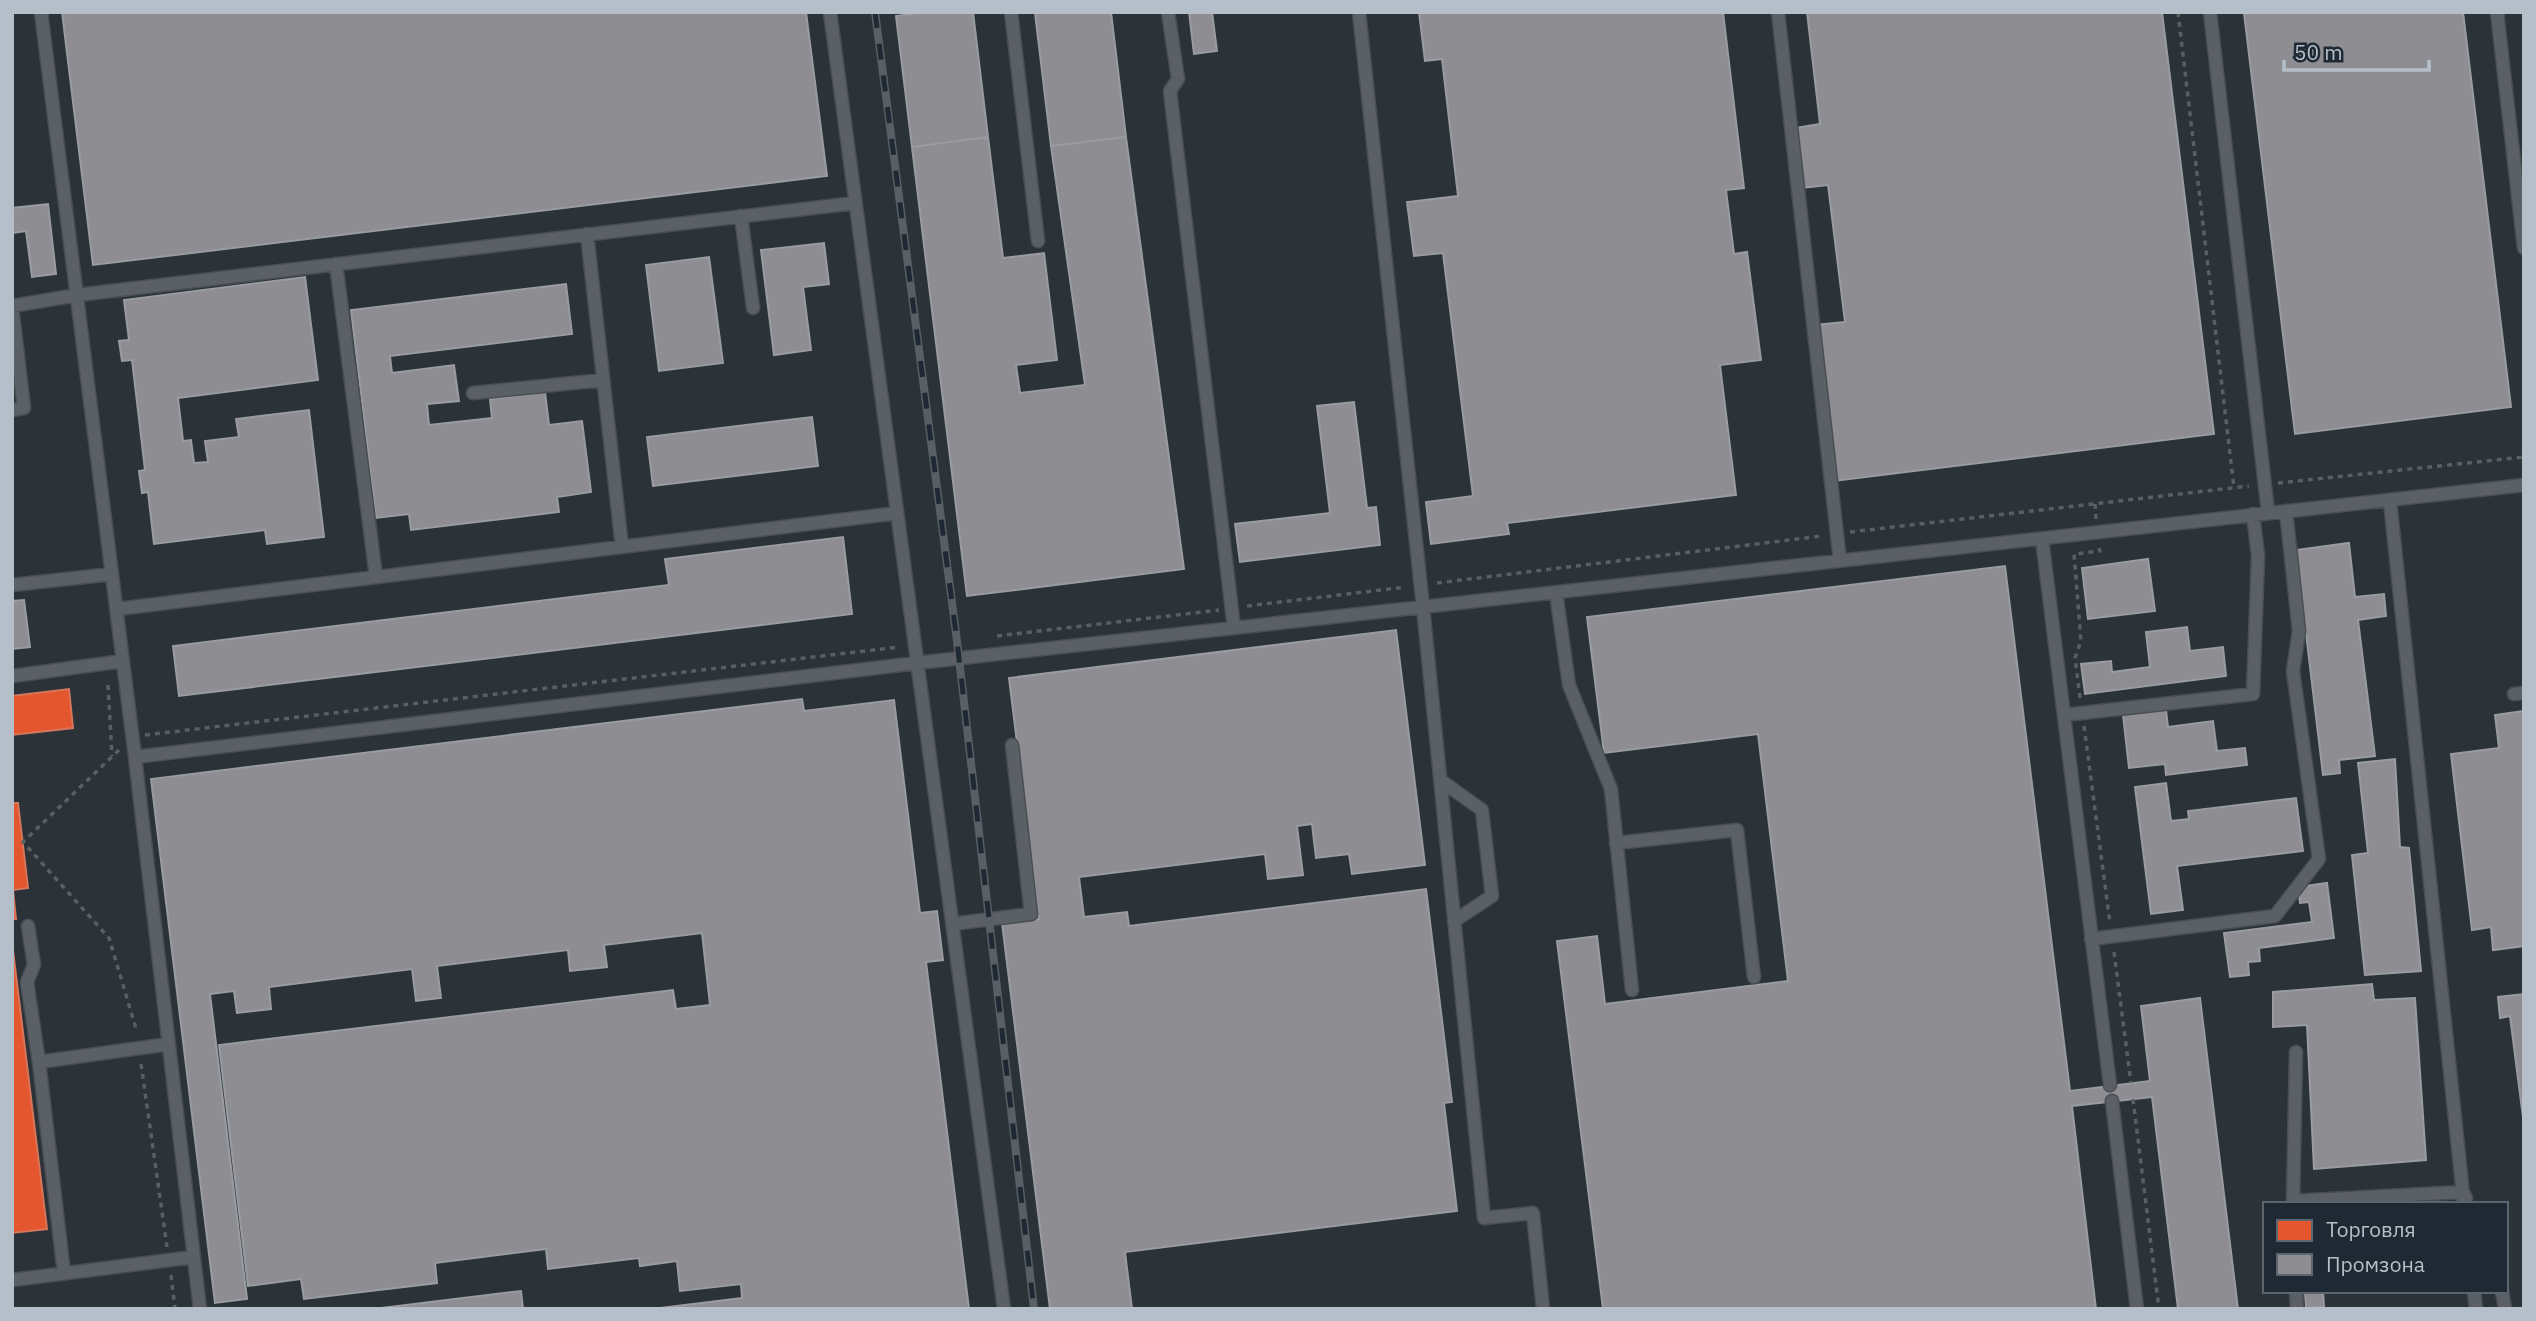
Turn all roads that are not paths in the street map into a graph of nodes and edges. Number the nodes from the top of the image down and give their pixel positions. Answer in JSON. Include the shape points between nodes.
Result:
{"nodes":[{"id":1,"x":41,"y":12,"type":"edge"},
{"id":2,"x":830,"y":12,"type":"edge"},
{"id":3,"x":1011,"y":12,"type":"edge"},
{"id":4,"x":1168,"y":12,"type":"edge"},
{"id":5,"x":1359,"y":12,"type":"edge"},
{"id":6,"x":1778,"y":12,"type":"edge"},
{"id":7,"x":2210,"y":12,"type":"edge"},
{"id":8,"x":2497,"y":12,"type":"edge"},
{"id":9,"x":855,"y":203,"type":"junction"},
{"id":10,"x":741,"y":216,"type":"junction"},
{"id":11,"x":587,"y":234,"type":"junction"},
{"id":12,"x":1038,"y":241,"type":"dead end"},
{"id":13,"x":2524,"y":248,"type":"edge"},
{"id":14,"x":336,"y":264,"type":"junction"},
{"id":15,"x":77,"y":295,"type":"junction"},
{"id":16,"x":753,"y":307,"type":"dead end"},
{"id":17,"x":603,"y":380,"type":"junction"},
{"id":18,"x":473,"y":393,"type":"dead end"},
{"id":19,"x":12,"y":410,"type":"edge"},
{"id":20,"x":2524,"y":485,"type":"edge"},
{"id":21,"x":2390,"y":501,"type":"junction"},
{"id":22,"x":2286,"y":511,"type":"junction"},
{"id":23,"x":2267,"y":512,"type":"junction"},
{"id":24,"x":897,"y":513,"type":"junction"},
{"id":25,"x":2253,"y":514,"type":"junction"},
{"id":26,"x":2042,"y":539,"type":"junction"},
{"id":27,"x":622,"y":547,"type":"junction"},
{"id":28,"x":1840,"y":562,"type":"junction"},
{"id":29,"x":112,"y":574,"type":"junction"},
{"id":30,"x":376,"y":577,"type":"junction"},
{"id":31,"x":12,"y":585,"type":"edge"},
{"id":32,"x":1556,"y":593,"type":"junction"},
{"id":33,"x":1423,"y":607,"type":"junction"},
{"id":34,"x":117,"y":609,"type":"junction"},
{"id":35,"x":1234,"y":628,"type":"junction"},
{"id":36,"x":123,"y":661,"type":"junction"},
{"id":37,"x":917,"y":663,"type":"junction"},
{"id":38,"x":12,"y":676,"type":"edge"},
{"id":39,"x":2064,"y":715,"type":"junction"},
{"id":40,"x":1012,"y":745,"type":"dead end"},
{"id":41,"x":135,"y":757,"type":"junction"},
{"id":42,"x":1440,"y":780,"type":"junction"},
{"id":43,"x":1616,"y":843,"type":"junction"},
{"id":44,"x":1454,"y":921,"type":"junction"},
{"id":45,"x":952,"y":924,"type":"junction"},
{"id":46,"x":28,"y":926,"type":"dead end"},
{"id":47,"x":2091,"y":939,"type":"junction"},
{"id":48,"x":1754,"y":977,"type":"dead end"},
{"id":49,"x":1632,"y":990,"type":"dead end"},
{"id":50,"x":169,"y":1044,"type":"junction"},
{"id":51,"x":2296,"y":1052,"type":"dead end"},
{"id":52,"x":39,"y":1062,"type":"junction"},
{"id":53,"x":2110,"y":1085,"type":"dead end"},
{"id":54,"x":2112,"y":1101,"type":"dead end"},
{"id":55,"x":2466,"y":1200,"type":"edge"},
{"id":56,"x":2293,"y":1202,"type":"edge"},
{"id":57,"x":194,"y":1257,"type":"junction"},
{"id":58,"x":64,"y":1273,"type":"junction"},
{"id":59,"x":12,"y":1280,"type":"edge"},
{"id":60,"x":200,"y":1309,"type":"edge"},
{"id":61,"x":1004,"y":1309,"type":"edge"},
{"id":62,"x":1543,"y":1309,"type":"edge"},
{"id":63,"x":2137,"y":1309,"type":"edge"}],
"edges":[{"from":1,"to":15,"type":"lane"},
{"from":2,"to":9,"type":"lane"},
{"from":3,"to":12,"type":"lane"},
{"from":4,"to":35,"type":"lane","via":[[1178,79],[1170,91]]},
{"from":5,"to":33,"type":"lane"},
{"from":6,"to":28,"type":"lane"},
{"from":7,"to":23,"type":"lane"},
{"from":8,"to":13,"type":"lane"},
{"from":9,"to":10,"type":"lane"},
{"from":9,"to":24,"type":"lane"},
{"from":10,"to":11,"type":"lane"},
{"from":10,"to":16,"type":"lane"},
{"from":11,"to":14,"type":"lane"},
{"from":11,"to":17,"type":"lane"},
{"from":14,"to":15,"type":"lane"},
{"from":14,"to":30,"type":"lane"},
{"from":15,"to":19,"type":"lane","via":[[12,306],[24,408]]},
{"from":15,"to":29,"type":"lane"},
{"from":17,"to":18,"type":"lane"},
{"from":17,"to":27,"type":"lane"},
{"from":20,"to":21,"type":"lane"},
{"from":21,"to":22,"type":"lane"},
{"from":21,"to":55,"type":"lane"},
{"from":22,"to":23,"type":"lane"},
{"from":22,"to":47,"type":"lane","via":[[2299,631],[2293,671],[2319,859],[2275,916]]},
{"from":23,"to":25,"type":"lane"},
{"from":24,"to":27,"type":"lane"},
{"from":24,"to":37,"type":"lane"},
{"from":25,"to":26,"type":"lane"},
{"from":25,"to":39,"type":"lane","via":[[2258,556],[2253,694]]},
{"from":26,"to":28,"type":"lane"},
{"from":26,"to":39,"type":"lane"},
{"from":27,"to":30,"type":"lane"},
{"from":28,"to":32,"type":"lane"},
{"from":29,"to":31,"type":"lane"},
{"from":29,"to":34,"type":"lane"},
{"from":30,"to":34,"type":"lane"},
{"from":32,"to":33,"type":"lane"},
{"from":32,"to":43,"type":"lane","via":[[1569,685],[1611,789]]},
{"from":33,"to":35,"type":"lane"},
{"from":33,"to":42,"type":"lane"},
{"from":34,"to":36,"type":"lane"},
{"from":35,"to":37,"type":"lane"},
{"from":36,"to":38,"type":"lane"},
{"from":36,"to":41,"type":"lane"},
{"from":37,"to":41,"type":"lane"},
{"from":37,"to":45,"type":"lane"},
{"from":39,"to":47,"type":"lane"},
{"from":40,"to":45,"type":"lane","via":[[1031,914]]},
{"from":41,"to":50,"type":"lane"},
{"from":42,"to":44,"type":"lane"},
{"from":42,"to":44,"type":"lane","via":[[1482,810],[1492,896]]},
{"from":43,"to":48,"type":"lane","via":[[1737,830]]},
{"from":43,"to":49,"type":"lane"},
{"from":44,"to":62,"type":"lane","via":[[1484,1218],[1533,1213]]},
{"from":45,"to":61,"type":"lane"},
{"from":46,"to":52,"type":"lane","via":[[34,965],[27,982]]},
{"from":47,"to":53,"type":"lane"},
{"from":50,"to":52,"type":"lane"},
{"from":50,"to":57,"type":"lane"},
{"from":51,"to":56,"type":"lane"},
{"from":52,"to":58,"type":"lane"},
{"from":54,"to":63,"type":"lane"},
{"from":55,"to":56,"type":"lane"},
{"from":57,"to":58,"type":"lane"},
{"from":57,"to":60,"type":"lane"},
{"from":58,"to":59,"type":"lane"}]}
